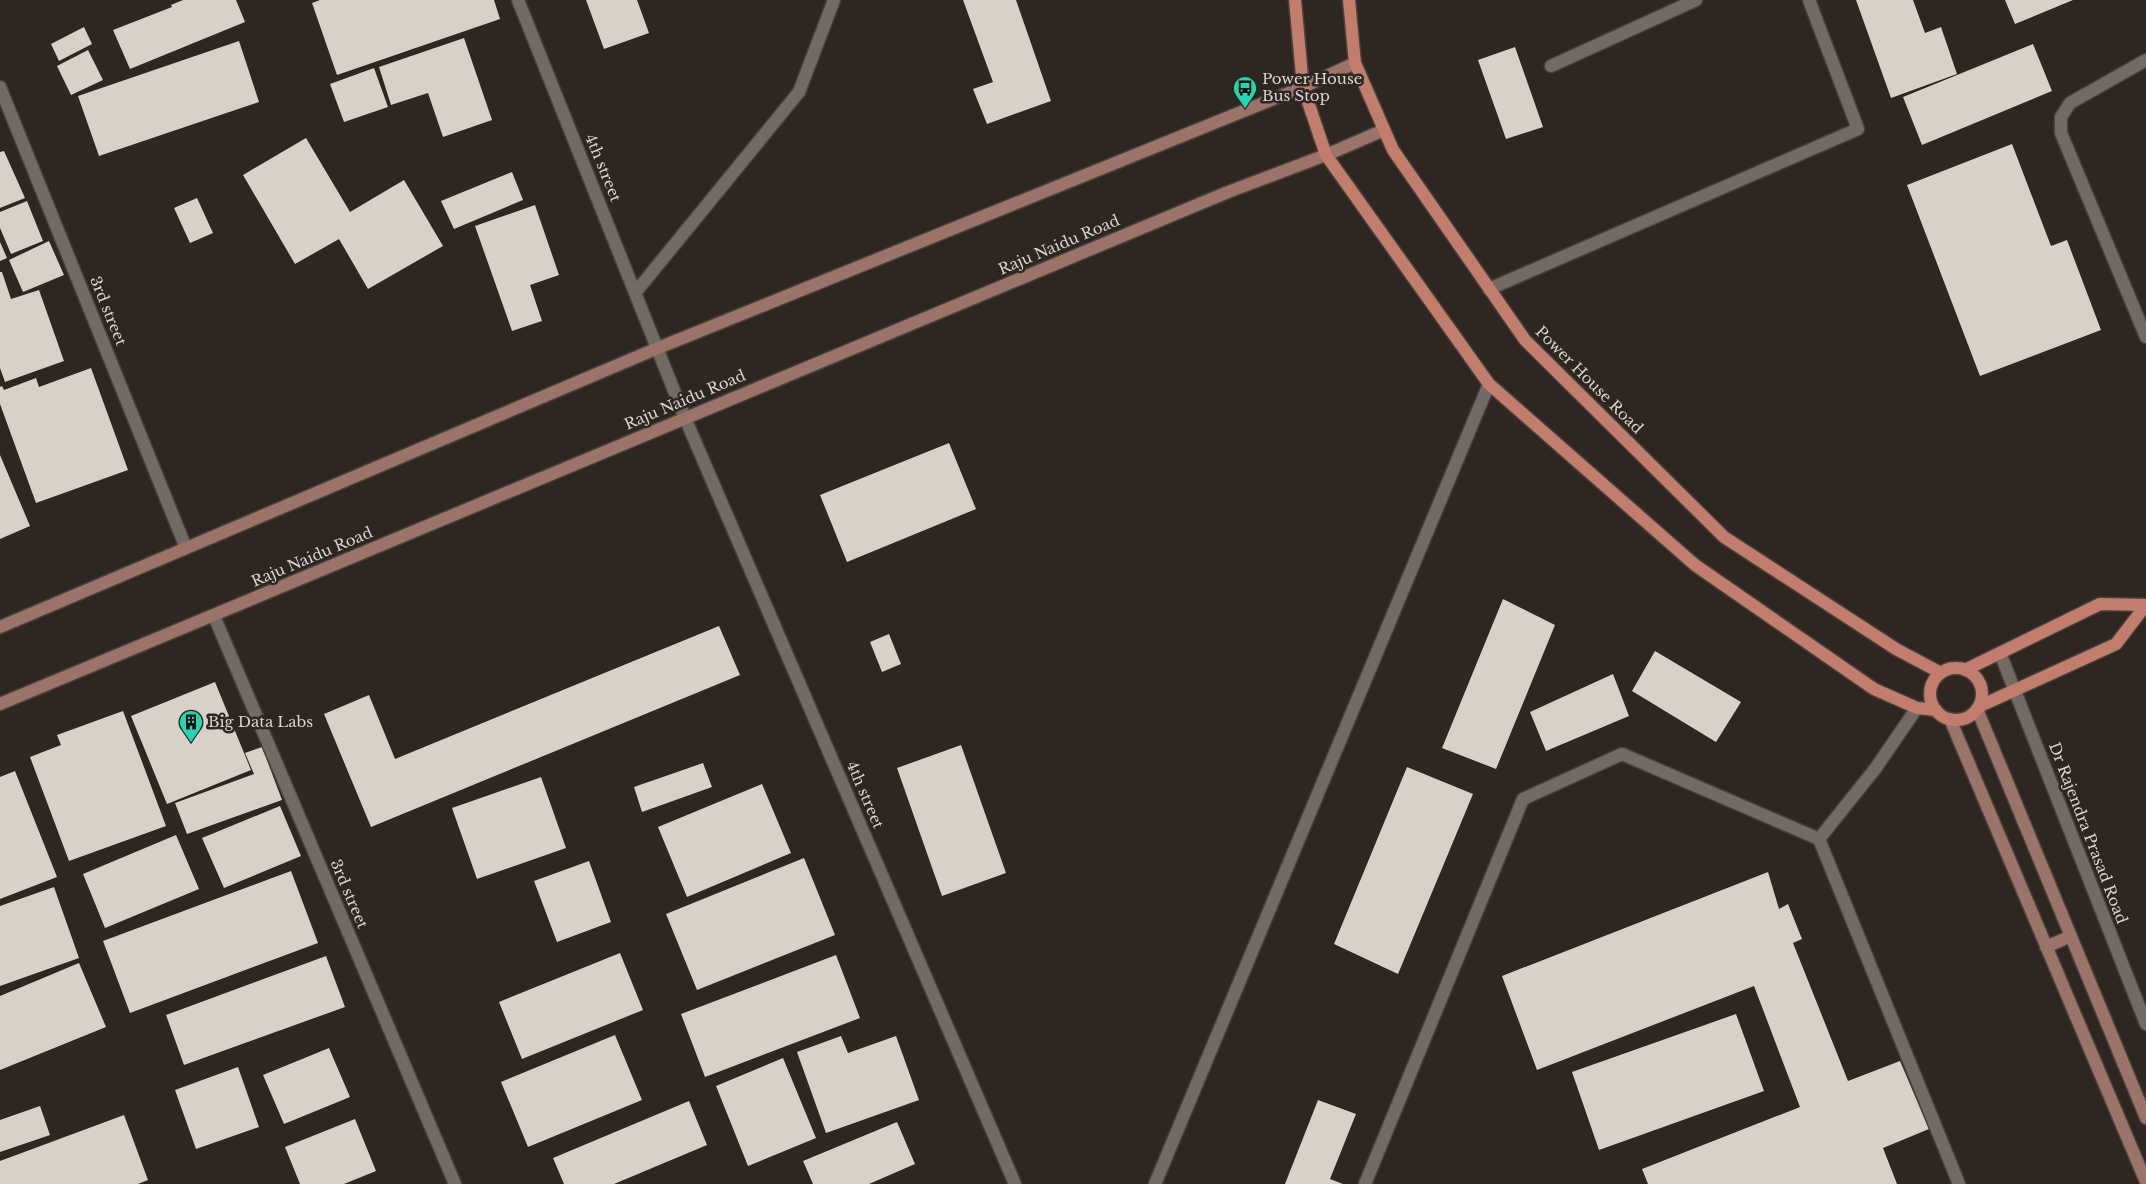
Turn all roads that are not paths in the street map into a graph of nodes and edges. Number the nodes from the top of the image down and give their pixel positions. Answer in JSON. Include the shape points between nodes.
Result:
{"nodes":[{"id":1,"x":518,"y":0,"type":"edge"},
{"id":2,"x":834,"y":0,"type":"edge"},
{"id":3,"x":1295,"y":0,"type":"edge"},
{"id":4,"x":1349,"y":0,"type":"edge"},
{"id":5,"x":1696,"y":0,"type":"edge"},
{"id":6,"x":1808,"y":0,"type":"edge"},
{"id":7,"x":2146,"y":60,"type":"edge"},
{"id":8,"x":1355,"y":63,"type":"junction"},
{"id":9,"x":1551,"y":66,"type":"dead end"},
{"id":10,"x":0,"y":87,"type":"edge"},
{"id":11,"x":1303,"y":87,"type":"junction"},
{"id":12,"x":1384,"y":130,"type":"junction"},
{"id":13,"x":1326,"y":155,"type":"junction"},
{"id":14,"x":1489,"y":289,"type":"junction"},
{"id":15,"x":635,"y":293,"type":"junction"},
{"id":16,"x":2146,"y":337,"type":"edge"},
{"id":17,"x":658,"y":348,"type":"junction"},
{"id":18,"x":1489,"y":384,"type":"junction"},
{"id":19,"x":685,"y":418,"type":"junction"},
{"id":20,"x":186,"y":548,"type":"junction"},
{"id":21,"x":2146,"y":605,"type":"edge"},
{"id":22,"x":214,"y":616,"type":"junction"},
{"id":23,"x":0,"y":627,"type":"edge"},
{"id":24,"x":2000,"y":653,"type":"junction"},
{"id":25,"x":1965,"y":670,"type":"junction"},
{"id":26,"x":1941,"y":673,"type":"junction"},
{"id":27,"x":2015,"y":690,"type":"junction"},
{"id":28,"x":0,"y":704,"type":"edge"},
{"id":29,"x":1978,"y":707,"type":"junction"},
{"id":30,"x":1917,"y":708,"type":"junction"},
{"id":31,"x":1936,"y":710,"type":"junction"},
{"id":32,"x":1950,"y":719,"type":"junction"},
{"id":33,"x":1819,"y":839,"type":"junction"},
{"id":34,"x":2071,"y":936,"type":"junction"},
{"id":35,"x":2046,"y":947,"type":"junction"},
{"id":36,"x":2146,"y":1024,"type":"edge"},
{"id":37,"x":2146,"y":1118,"type":"edge"},
{"id":38,"x":2146,"y":1182,"type":"edge"},
{"id":39,"x":455,"y":1184,"type":"edge"},
{"id":40,"x":1015,"y":1184,"type":"edge"},
{"id":41,"x":1155,"y":1184,"type":"edge"},
{"id":42,"x":1365,"y":1184,"type":"edge"},
{"id":43,"x":1959,"y":1184,"type":"edge"}],
"edges":[{"from":1,"to":15,"type":"street","name":"4th street"},
{"from":2,"to":15,"type":"street","via":[[799,92]]},
{"from":3,"to":11,"type":"main road"},
{"from":4,"to":8,"type":"main road","name":"Power House Road"},
{"from":5,"to":9,"type":"street"},
{"from":6,"to":14,"type":"street","via":[[1858,128]]},
{"from":7,"to":16,"type":"street","via":[[2070,103],[2061,117],[2061,133]]},
{"from":8,"to":11,"type":"main road"},
{"from":8,"to":12,"type":"main road","name":"Power House Road"},
{"from":10,"to":20,"type":"street","name":"3rd street"},
{"from":11,"to":13,"type":"main road"},
{"from":11,"to":17,"type":"main road"},
{"from":12,"to":13,"type":"main road","name":"Raju Naidu Road"},
{"from":12,"to":14,"type":"main road","name":"Power House Road","via":[[1394,150]]},
{"from":13,"to":18,"type":"main road"},
{"from":13,"to":19,"type":"main road","name":"Raju Naidu Road","via":[[1228,192]]},
{"from":14,"to":26,"type":"main road","name":"Power House Road","via":[[1525,340],[1724,537],[1896,649]]},
{"from":15,"to":17,"type":"street","name":"4th street"},
{"from":17,"to":19,"type":"street","name":"4th street"},
{"from":17,"to":20,"type":"main road"},
{"from":18,"to":30,"type":"main road","via":[[1695,565],[1874,688]]},
{"from":18,"to":41,"type":"street"},
{"from":19,"to":22,"type":"main road","name":"Raju Naidu Road"},
{"from":19,"to":40,"type":"street","name":"4th street"},
{"from":20,"to":23,"type":"main road"},
{"from":21,"to":24,"type":"main road","via":[[2100,604]]},
{"from":21,"to":27,"type":"main road","via":[[2116,644]]},
{"from":22,"to":28,"type":"main road","name":"Raju Naidu Road"},
{"from":22,"to":39,"type":"street","name":"3rd street"},
{"from":24,"to":25,"type":"main road"},
{"from":24,"to":27,"type":"street","name":"Dr Rajendra Prasad Road"},
{"from":25,"to":26,"type":"main road","via":[[1949,669]]},
{"from":25,"to":29,"type":"main road","via":[[1978,681],[1982,697]]},
{"from":26,"to":31,"type":"main road","via":[[1932,686],[1932,703]]},
{"from":27,"to":29,"type":"main road"},
{"from":27,"to":36,"type":"street","name":"Dr Rajendra Prasad Road"},
{"from":29,"to":32,"type":"main road","via":[[1967,717]]},
{"from":29,"to":34,"type":"main road"},
{"from":30,"to":31,"type":"main road"},
{"from":30,"to":33,"type":"street","via":[[1875,769]]},
{"from":31,"to":32,"type":"main road"},
{"from":32,"to":35,"type":"main road"},
{"from":33,"to":42,"type":"street","via":[[1622,754],[1523,799]]},
{"from":33,"to":43,"type":"street"},
{"from":34,"to":35,"type":"main road"},
{"from":34,"to":37,"type":"main road"},
{"from":35,"to":38,"type":"main road"}]}
